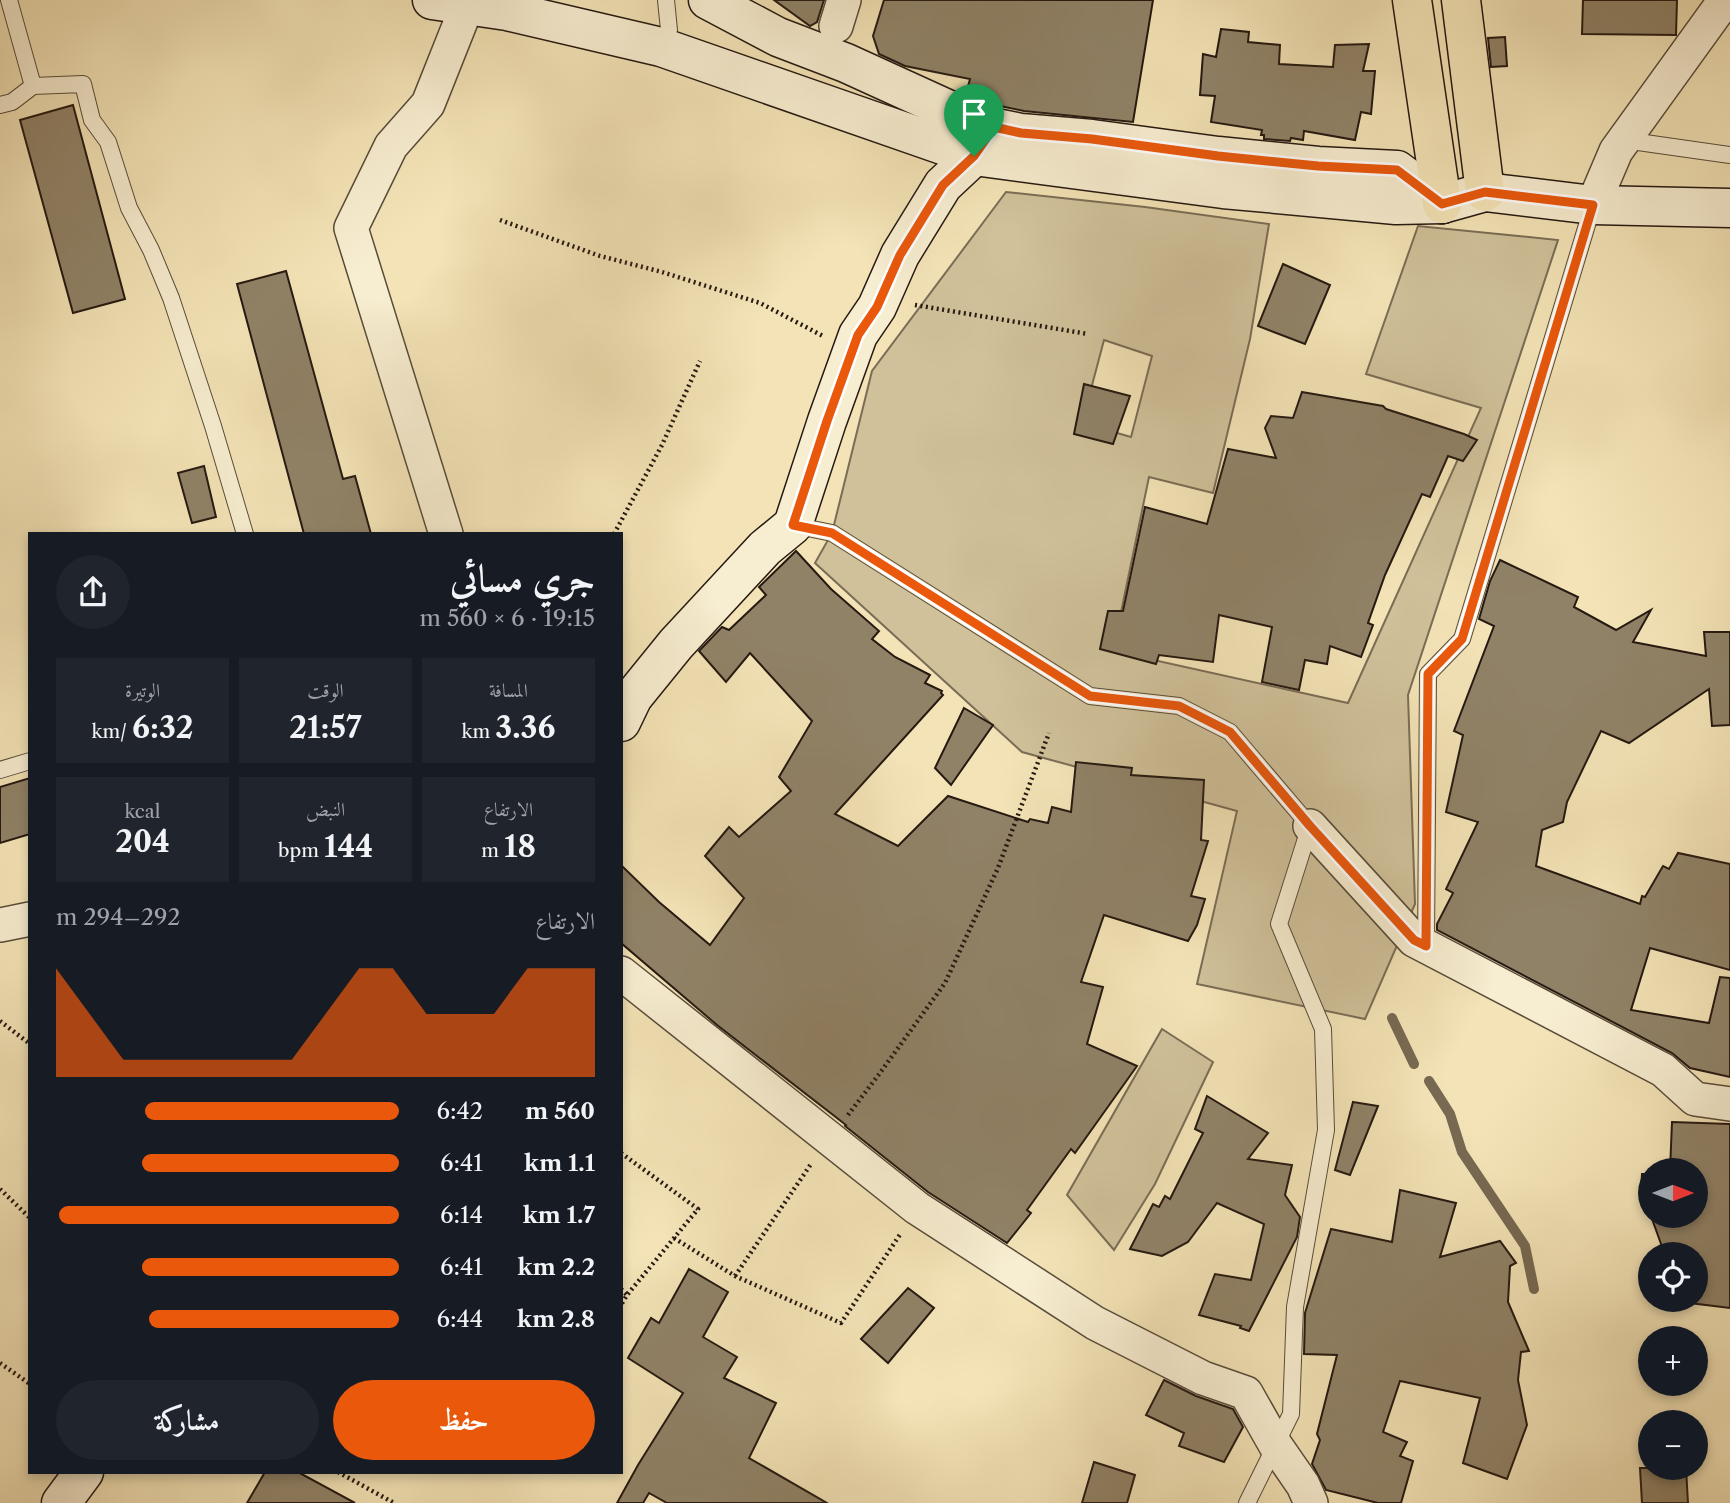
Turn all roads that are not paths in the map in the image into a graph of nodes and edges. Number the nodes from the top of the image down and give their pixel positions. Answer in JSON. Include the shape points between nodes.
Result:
{"nodes":[{"id":1,"x":9,"y":0,"type":"edge"},
{"id":2,"x":666,"y":0,"type":"edge"},
{"id":3,"x":708,"y":0,"type":"edge"},
{"id":4,"x":1412,"y":0,"type":"edge"},
{"id":5,"x":1461,"y":0,"type":"edge"},
{"id":6,"x":1725,"y":0,"type":"edge"},
{"id":7,"x":449,"y":3,"type":"edge"},
{"id":8,"x":510,"y":5,"type":"edge"},
{"id":9,"x":661,"y":47,"type":"junction"},
{"id":10,"x":33,"y":86,"type":"junction"},
{"id":11,"x":0,"y":105,"type":"edge"},
{"id":12,"x":1624,"y":140,"type":"junction"},
{"id":13,"x":984,"y":142,"type":"junction"},
{"id":14,"x":1730,"y":155,"type":"edge"},
{"id":15,"x":1485,"y":192,"type":"junction"},
{"id":16,"x":1442,"y":204,"type":"junction"},
{"id":17,"x":1593,"y":205,"type":"junction"},
{"id":18,"x":1730,"y":208,"type":"edge"},
{"id":19,"x":793,"y":525,"type":"junction"},
{"id":20,"x":244,"y":532,"type":"edge"},
{"id":21,"x":445,"y":532,"type":"edge"},
{"id":22,"x":623,"y":718,"type":"edge"},
{"id":23,"x":28,"y":762,"type":"edge"},
{"id":24,"x":0,"y":770,"type":"edge"},
{"id":25,"x":1310,"y":826,"type":"junction"},
{"id":26,"x":28,"y":919,"type":"edge"},
{"id":27,"x":0,"y":925,"type":"edge"},
{"id":28,"x":1426,"y":946,"type":"junction"},
{"id":29,"x":623,"y":975,"type":"edge"},
{"id":30,"x":1730,"y":1104,"type":"edge"},
{"id":31,"x":1276,"y":1446,"type":"junction"},
{"id":32,"x":83,"y":1474,"type":"edge"},
{"id":33,"x":61,"y":1503,"type":"edge"},
{"id":34,"x":1247,"y":1503,"type":"edge"},
{"id":35,"x":1311,"y":1503,"type":"edge"}],
"edges":[{"from":1,"to":10,"type":"lane"},
{"from":2,"to":9,"type":"lane","via":[[670,30]]},
{"from":3,"to":13,"type":"main road","via":[[778,37],[982,125]]},
{"from":4,"to":16,"type":"main road"},
{"from":5,"to":15,"type":"main road"},
{"from":6,"to":12,"type":"street"},
{"from":7,"to":8,"type":"main road"},
{"from":7,"to":21,"type":"street","via":[[428,104],[391,146],[351,228]]},
{"from":8,"to":9,"type":"main road"},
{"from":9,"to":13,"type":"main road"},
{"from":10,"to":11,"type":"lane"},
{"from":10,"to":20,"type":"lane","via":[[83,84],[92,120],[108,142],[129,208],[171,298]]},
{"from":12,"to":14,"type":"lane"},
{"from":12,"to":17,"type":"street"},
{"from":13,"to":16,"type":"main road","via":[[1021,133],[1318,166],[1397,170]]},
{"from":13,"to":19,"type":"main road","via":[[943,185],[858,335]]},
{"from":15,"to":16,"type":"main road"},
{"from":15,"to":17,"type":"main road"},
{"from":17,"to":18,"type":"main road"},
{"from":17,"to":28,"type":"lane","via":[[1462,639],[1428,674]]},
{"from":19,"to":22,"type":"main road","via":[[765,548],[676,644],[633,697]]},
{"from":19,"to":25,"type":"lane","via":[[832,533],[1090,696],[1179,706],[1230,732]]},
{"from":23,"to":24,"type":"lane"},
{"from":25,"to":28,"type":"street","via":[[1414,940]]},
{"from":25,"to":31,"type":"lane","via":[[1279,924],[1324,1029],[1325,1130],[1295,1307],[1291,1414]]},
{"from":26,"to":27,"type":"street"},
{"from":28,"to":30,"type":"street","via":[[1663,1070],[1695,1099]]},
{"from":29,"to":31,"type":"street","via":[[917,1208],[1095,1323],[1203,1378],[1246,1392]]},
{"from":31,"to":34,"type":"lane"},
{"from":31,"to":35,"type":"street"},
{"from":32,"to":33,"type":"main road"}]}
